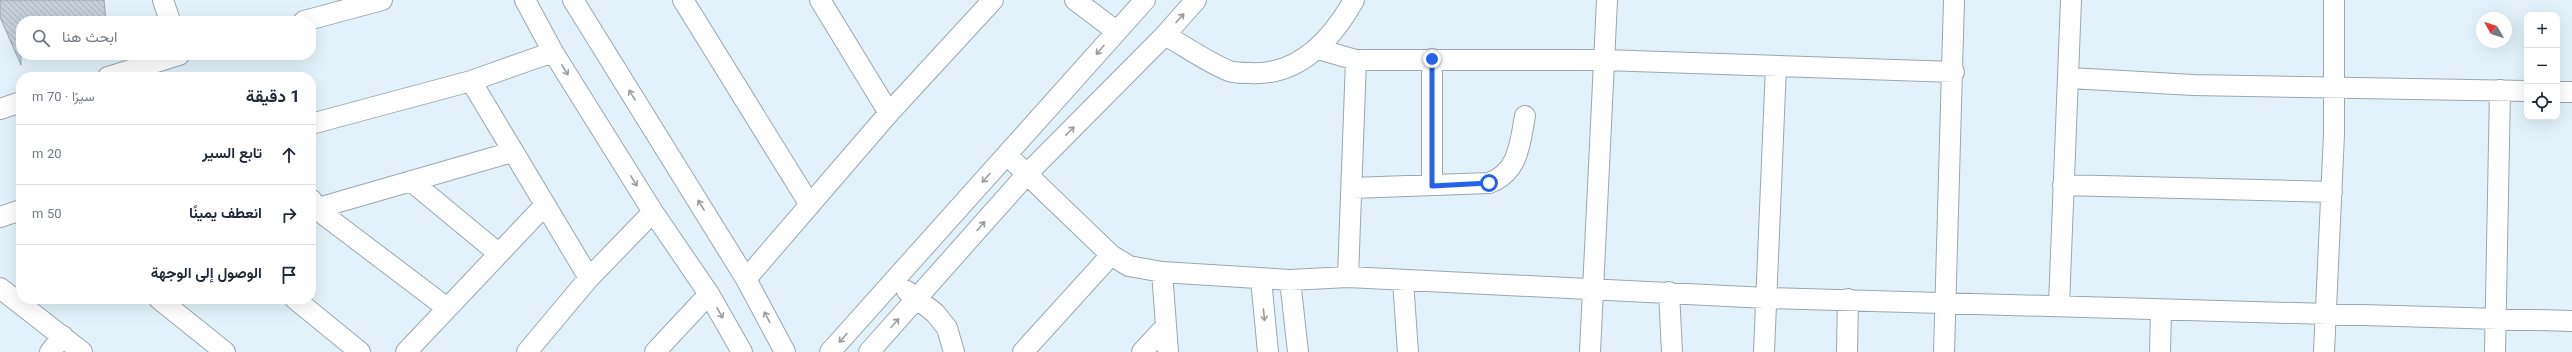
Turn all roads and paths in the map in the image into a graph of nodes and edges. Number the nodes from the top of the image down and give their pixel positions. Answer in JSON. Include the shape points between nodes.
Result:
{"nodes":[{"id":1,"x":163,"y":0,"type":"edge"},
{"id":2,"x":382,"y":0,"type":"edge"},
{"id":3,"x":525,"y":0,"type":"edge"},
{"id":4,"x":573,"y":0,"type":"edge"},
{"id":5,"x":683,"y":0,"type":"edge"},
{"id":6,"x":820,"y":0,"type":"edge"},
{"id":7,"x":993,"y":0,"type":"edge"},
{"id":8,"x":1075,"y":0,"type":"edge"},
{"id":9,"x":1145,"y":0,"type":"edge"},
{"id":10,"x":1196,"y":0,"type":"edge"},
{"id":11,"x":1354,"y":0,"type":"edge"},
{"id":12,"x":1607,"y":0,"type":"edge"},
{"id":13,"x":1954,"y":0,"type":"edge"},
{"id":14,"x":2071,"y":0,"type":"edge"},
{"id":15,"x":2334,"y":0,"type":"edge"},
{"id":16,"x":168,"y":16,"type":"edge"},
{"id":17,"x":316,"y":18,"type":"edge"},
{"id":18,"x":1116,"y":31,"type":"junction"},
{"id":19,"x":1165,"y":35,"type":"junction"},
{"id":20,"x":1318,"y":49,"type":"junction"},
{"id":21,"x":553,"y":52,"type":"junction"},
{"id":22,"x":1432,"y":59,"type":"junction"},
{"id":23,"x":170,"y":60,"type":"edge"},
{"id":24,"x":1356,"y":60,"type":"junction"},
{"id":25,"x":1604,"y":60,"type":"junction"},
{"id":26,"x":1776,"y":66,"type":"junction"},
{"id":27,"x":147,"y":72,"type":"edge"},
{"id":28,"x":1954,"y":72,"type":"junction"},
{"id":29,"x":2070,"y":78,"type":"junction"},
{"id":30,"x":471,"y":81,"type":"junction"},
{"id":31,"x":2336,"y":86,"type":"junction"},
{"id":32,"x":2500,"y":90,"type":"junction"},
{"id":33,"x":2524,"y":91,"type":"edge"},
{"id":34,"x":2560,"y":92,"type":"edge"},
{"id":35,"x":2572,"y":92,"type":"edge"},
{"id":36,"x":16,"y":103,"type":"edge"},
{"id":37,"x":0,"y":108,"type":"edge"},
{"id":38,"x":889,"y":113,"type":"junction"},
{"id":39,"x":1525,"y":116,"type":"dead end"},
{"id":40,"x":316,"y":123,"type":"edge"},
{"id":41,"x":512,"y":152,"type":"junction"},
{"id":42,"x":1007,"y":155,"type":"junction"},
{"id":43,"x":1027,"y":174,"type":"junction"},
{"id":44,"x":410,"y":181,"type":"junction"},
{"id":45,"x":2063,"y":185,"type":"junction"},
{"id":46,"x":1432,"y":186,"type":"junction"},
{"id":47,"x":1352,"y":188,"type":"junction"},
{"id":48,"x":2332,"y":192,"type":"junction"},
{"id":49,"x":316,"y":204,"type":"edge"},
{"id":50,"x":545,"y":205,"type":"junction"},
{"id":51,"x":810,"y":205,"type":"junction"},
{"id":52,"x":316,"y":208,"type":"edge"},
{"id":53,"x":16,"y":212,"type":"edge"},
{"id":54,"x":653,"y":212,"type":"junction"},
{"id":55,"x":0,"y":217,"type":"edge"},
{"id":56,"x":498,"y":253,"type":"junction"},
{"id":57,"x":1111,"y":255,"type":"junction"},
{"id":58,"x":1162,"y":272,"type":"junction"},
{"id":59,"x":1348,"y":277,"type":"junction"},
{"id":60,"x":589,"y":278,"type":"junction"},
{"id":61,"x":746,"y":279,"type":"junction"},
{"id":62,"x":1261,"y":279,"type":"junction"},
{"id":63,"x":1290,"y":280,"type":"junction"},
{"id":64,"x":895,"y":281,"type":"junction"},
{"id":65,"x":1403,"y":281,"type":"junction"},
{"id":66,"x":0,"y":288,"type":"edge"},
{"id":67,"x":1593,"y":288,"type":"junction"},
{"id":68,"x":1669,"y":292,"type":"junction"},
{"id":69,"x":709,"y":294,"type":"junction"},
{"id":70,"x":917,"y":298,"type":"junction"},
{"id":71,"x":1766,"y":298,"type":"junction"},
{"id":72,"x":1848,"y":299,"type":"junction"},
{"id":73,"x":16,"y":300,"type":"edge"},
{"id":74,"x":1946,"y":301,"type":"junction"},
{"id":75,"x":21,"y":304,"type":"edge"},
{"id":76,"x":164,"y":304,"type":"edge"},
{"id":77,"x":301,"y":304,"type":"edge"},
{"id":78,"x":2059,"y":305,"type":"junction"},
{"id":79,"x":447,"y":308,"type":"junction"},
{"id":80,"x":2161,"y":310,"type":"junction"},
{"id":81,"x":2326,"y":315,"type":"junction"},
{"id":82,"x":2496,"y":318,"type":"junction"},
{"id":83,"x":2572,"y":320,"type":"edge"},
{"id":84,"x":1166,"y":326,"type":"junction"},
{"id":85,"x":63,"y":336,"type":"junction"},
{"id":86,"x":50,"y":352,"type":"edge"},
{"id":87,"x":82,"y":352,"type":"edge"},
{"id":88,"x":225,"y":352,"type":"edge"},
{"id":89,"x":360,"y":352,"type":"edge"},
{"id":90,"x":406,"y":352,"type":"edge"},
{"id":91,"x":527,"y":352,"type":"edge"},
{"id":92,"x":655,"y":352,"type":"edge"},
{"id":93,"x":742,"y":352,"type":"edge"},
{"id":94,"x":785,"y":352,"type":"edge"},
{"id":95,"x":830,"y":352,"type":"edge"},
{"id":96,"x":869,"y":352,"type":"edge"},
{"id":97,"x":954,"y":352,"type":"edge"},
{"id":98,"x":1023,"y":352,"type":"edge"},
{"id":99,"x":1142,"y":352,"type":"edge"},
{"id":100,"x":1168,"y":352,"type":"edge"},
{"id":101,"x":1268,"y":352,"type":"edge"},
{"id":102,"x":1298,"y":352,"type":"edge"},
{"id":103,"x":1408,"y":352,"type":"edge"},
{"id":104,"x":1590,"y":352,"type":"edge"},
{"id":105,"x":1672,"y":352,"type":"edge"},
{"id":106,"x":1764,"y":352,"type":"edge"},
{"id":107,"x":1847,"y":352,"type":"edge"},
{"id":108,"x":1944,"y":352,"type":"edge"},
{"id":109,"x":2160,"y":352,"type":"edge"},
{"id":110,"x":2324,"y":352,"type":"edge"},
{"id":111,"x":2495,"y":352,"type":"edge"}],
"edges":[{"from":1,"to":16,"type":"street"},
{"from":2,"to":17,"type":"street"},
{"from":3,"to":21,"type":"street"},
{"from":61,"to":4,"type":"street","one_way":true},
{"from":5,"to":51,"type":"street"},
{"from":6,"to":38,"type":"street"},
{"from":7,"to":38,"type":"street"},
{"from":8,"to":18,"type":"street"},
{"from":9,"to":18,"type":"street"},
{"from":19,"to":10,"type":"street","one_way":true},
{"from":11,"to":20,"type":"street","via":[[1345,17]]},
{"from":12,"to":25,"type":"street"},
{"from":13,"to":28,"type":"street"},
{"from":14,"to":29,"type":"street"},
{"from":15,"to":31,"type":"street"},
{"from":18,"to":42,"type":"street","one_way":true},
{"from":19,"to":20,"type":"street","via":[[1230,72],[1266,74],[1290,67]]},
{"from":43,"to":19,"type":"street","one_way":true},
{"from":20,"to":24,"type":"street"},
{"from":21,"to":30,"type":"street"},
{"from":21,"to":54,"type":"street","one_way":true},
{"from":22,"to":24,"type":"street"},
{"from":22,"to":25,"type":"street"},
{"from":22,"to":46,"type":"street"},
{"from":23,"to":27,"type":"street"},
{"from":24,"to":47,"type":"street"},
{"from":25,"to":26,"type":"street"},
{"from":25,"to":67,"type":"street"},
{"from":26,"to":28,"type":"street"},
{"from":26,"to":71,"type":"street"},
{"from":28,"to":74,"type":"street"},
{"from":29,"to":31,"type":"street","via":[[2193,85]]},
{"from":29,"to":45,"type":"street"},
{"from":30,"to":40,"type":"street"},
{"from":30,"to":41,"type":"street"},
{"from":31,"to":32,"type":"street"},
{"from":31,"to":48,"type":"street"},
{"from":32,"to":33,"type":"street"},
{"from":32,"to":82,"type":"street"},
{"from":34,"to":35,"type":"street"},
{"from":36,"to":37,"type":"street"},
{"from":38,"to":51,"type":"street"},
{"from":39,"to":46,"type":"street","via":[[1517,157],[1508,173],[1489,183]]},
{"from":41,"to":44,"type":"street"},
{"from":41,"to":50,"type":"street"},
{"from":42,"to":43,"type":"street"},
{"from":42,"to":64,"type":"street","one_way":true},
{"from":43,"to":57,"type":"street"},
{"from":70,"to":43,"type":"street","one_way":true},
{"from":44,"to":49,"type":"street"},
{"from":44,"to":56,"type":"street"},
{"from":45,"to":48,"type":"street"},
{"from":45,"to":78,"type":"street"},
{"from":46,"to":47,"type":"street"},
{"from":47,"to":59,"type":"street"},
{"from":48,"to":81,"type":"street"},
{"from":50,"to":56,"type":"street"},
{"from":50,"to":60,"type":"street"},
{"from":51,"to":61,"type":"street"},
{"from":52,"to":79,"type":"street"},
{"from":53,"to":55,"type":"street"},
{"from":54,"to":60,"type":"street"},
{"from":54,"to":69,"type":"street"},
{"from":56,"to":79,"type":"street"},
{"from":57,"to":58,"type":"street","via":[[1129,266]]},
{"from":57,"to":98,"type":"street"},
{"from":58,"to":62,"type":"street"},
{"from":58,"to":84,"type":"street"},
{"from":59,"to":63,"type":"street"},
{"from":59,"to":65,"type":"street"},
{"from":60,"to":91,"type":"street"},
{"from":94,"to":61,"type":"street","one_way":true},
{"from":62,"to":63,"type":"street"},
{"from":62,"to":101,"type":"street","one_way":true},
{"from":63,"to":102,"type":"street"},
{"from":64,"to":70,"type":"street"},
{"from":64,"to":95,"type":"street","one_way":true},
{"from":65,"to":67,"type":"street"},
{"from":65,"to":103,"type":"street"},
{"from":66,"to":73,"type":"street"},
{"from":67,"to":68,"type":"street"},
{"from":67,"to":104,"type":"street"},
{"from":68,"to":71,"type":"street"},
{"from":68,"to":105,"type":"street"},
{"from":69,"to":92,"type":"street"},
{"from":69,"to":93,"type":"street","one_way":true},
{"from":96,"to":70,"type":"street","one_way":true},
{"from":70,"to":97,"type":"street","via":[[935,313],[947,328]]},
{"from":71,"to":72,"type":"street"},
{"from":71,"to":106,"type":"street"},
{"from":72,"to":74,"type":"street"},
{"from":72,"to":107,"type":"street"},
{"from":74,"to":78,"type":"street"},
{"from":74,"to":108,"type":"street"},
{"from":75,"to":85,"type":"street"},
{"from":76,"to":88,"type":"street"},
{"from":77,"to":89,"type":"street"},
{"from":78,"to":80,"type":"street"},
{"from":79,"to":90,"type":"street"},
{"from":80,"to":81,"type":"street"},
{"from":80,"to":109,"type":"street"},
{"from":81,"to":82,"type":"street"},
{"from":81,"to":110,"type":"street"},
{"from":82,"to":83,"type":"street"},
{"from":82,"to":111,"type":"street"},
{"from":84,"to":99,"type":"street"},
{"from":84,"to":100,"type":"street"},
{"from":85,"to":86,"type":"street"},
{"from":85,"to":87,"type":"street"}]}
